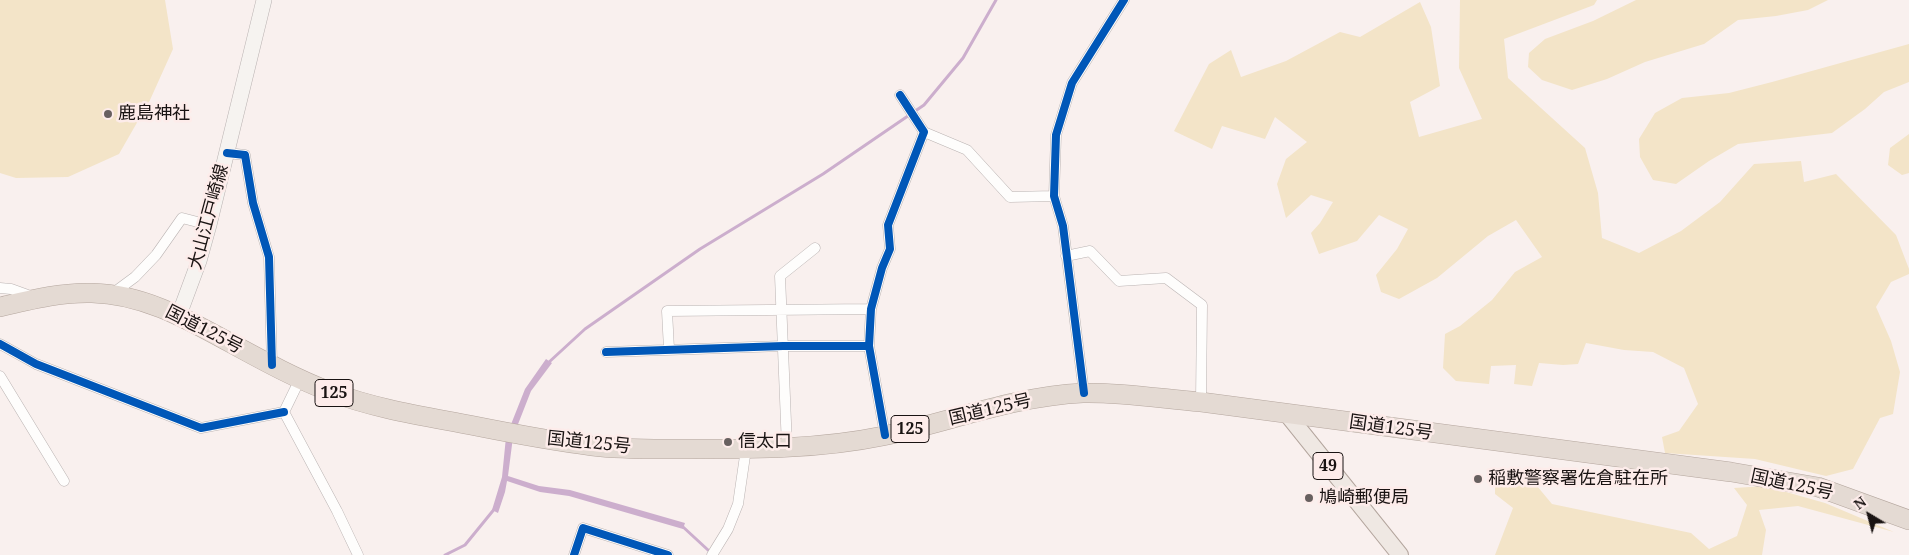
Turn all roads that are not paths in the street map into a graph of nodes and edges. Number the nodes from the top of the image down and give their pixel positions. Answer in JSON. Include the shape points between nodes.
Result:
{"nodes":[{"id":1,"x":264,"y":0,"type":"edge"},
{"id":2,"x":1124,"y":0,"type":"edge"},
{"id":3,"x":900,"y":95,"type":"dead end"},
{"id":4,"x":924,"y":132,"type":"junction"},
{"id":5,"x":227,"y":153,"type":"junction"},
{"id":6,"x":1054,"y":196,"type":"junction"},
{"id":7,"x":208,"y":225,"type":"junction"},
{"id":8,"x":815,"y":248,"type":"dead end"},
{"id":9,"x":1066,"y":256,"type":"junction"},
{"id":10,"x":0,"y":288,"type":"edge"},
{"id":11,"x":111,"y":295,"type":"junction"},
{"id":12,"x":38,"y":299,"type":"junction"},
{"id":13,"x":0,"y":308,"type":"edge"},
{"id":14,"x":782,"y":309,"type":"junction"},
{"id":15,"x":871,"y":310,"type":"junction"},
{"id":16,"x":179,"y":315,"type":"junction"},
{"id":17,"x":0,"y":344,"type":"edge"},
{"id":18,"x":783,"y":346,"type":"junction"},
{"id":19,"x":869,"y":346,"type":"junction"},
{"id":20,"x":669,"y":349,"type":"junction"},
{"id":21,"x":606,"y":352,"type":"dead end"},
{"id":22,"x":272,"y":365,"type":"junction"},
{"id":23,"x":1,"y":378,"type":"edge"},
{"id":24,"x":300,"y":379,"type":"junction"},
{"id":25,"x":1084,"y":393,"type":"junction"},
{"id":26,"x":1201,"y":402,"type":"junction"},
{"id":27,"x":284,"y":412,"type":"junction"},
{"id":28,"x":1287,"y":414,"type":"junction"},
{"id":29,"x":885,"y":435,"type":"junction"},
{"id":30,"x":787,"y":448,"type":"junction"},
{"id":31,"x":746,"y":449,"type":"junction"},
{"id":32,"x":64,"y":481,"type":"dead end"},
{"id":33,"x":1909,"y":520,"type":"edge"},
{"id":34,"x":358,"y":555,"type":"edge"},
{"id":35,"x":574,"y":555,"type":"edge"},
{"id":36,"x":668,"y":555,"type":"edge"},
{"id":37,"x":712,"y":555,"type":"edge"},
{"id":38,"x":1400,"y":555,"type":"edge"}],
"edges":[{"from":1,"to":5,"type":"main road","name":"大山江戸崎線"},
{"from":2,"to":6,"type":"street","via":[[1072,83],[1056,135]]},
{"from":3,"to":4,"type":"street"},
{"from":4,"to":6,"type":"street","via":[[967,150],[1010,197]]},
{"from":4,"to":15,"type":"street","via":[[888,224],[890,249]]},
{"from":5,"to":7,"type":"main road","name":"大山江戸崎線"},
{"from":5,"to":22,"type":"street","via":[[245,155],[253,203],[269,257]]},
{"from":6,"to":9,"type":"street","via":[[1063,226]]},
{"from":7,"to":11,"type":"street","via":[[182,218],[135,278]]},
{"from":7,"to":16,"type":"main road","name":"大山江戸崎線"},
{"from":8,"to":14,"type":"street","via":[[780,276]]},
{"from":9,"to":25,"type":"street"},
{"from":9,"to":26,"type":"street","via":[[1090,251],[1119,282],[1166,278],[1202,305]]},
{"from":10,"to":12,"type":"street"},
{"from":11,"to":12,"type":"highway","name":"国道125号","number":"125","via":[[68,294]]},
{"from":11,"to":16,"type":"highway","name":"国道125号","number":"125","via":[[149,303]]},
{"from":12,"to":13,"type":"highway","name":"国道125号","number":"125"},
{"from":14,"to":15,"type":"street"},
{"from":14,"to":18,"type":"street"},
{"from":14,"to":20,"type":"street","via":[[667,311]]},
{"from":15,"to":19,"type":"street"},
{"from":16,"to":22,"type":"highway","name":"国道125号","number":"125"},
{"from":17,"to":27,"type":"street","via":[[36,364],[201,428]]},
{"from":18,"to":19,"type":"street"},
{"from":18,"to":20,"type":"street"},
{"from":18,"to":30,"type":"street"},
{"from":19,"to":29,"type":"street"},
{"from":20,"to":21,"type":"street"},
{"from":22,"to":24,"type":"highway","name":"国道125号","number":"125"},
{"from":23,"to":32,"type":"street"},
{"from":24,"to":27,"type":"street"},
{"from":24,"to":31,"type":"highway","name":"国道125号","number":"125","via":[[370,404],[531,437],[615,448]]},
{"from":25,"to":26,"type":"highway","name":"国道125号","number":"125"},
{"from":25,"to":29,"type":"highway","name":"国道125号","number":"125","via":[[1016,403]]},
{"from":26,"to":28,"type":"highway","name":"国道125号","number":"125"},
{"from":27,"to":34,"type":"street"},
{"from":28,"to":33,"type":"highway","name":"国道125号","number":"125","via":[[1731,472],[1818,487]]},
{"from":28,"to":38,"type":"main road","number":"49"},
{"from":29,"to":30,"type":"highway","name":"国道125号","number":"125"},
{"from":30,"to":31,"type":"highway","name":"国道125号","number":"125"},
{"from":31,"to":37,"type":"street","via":[[738,504]]},
{"from":35,"to":36,"type":"street","via":[[583,528]]}]}
